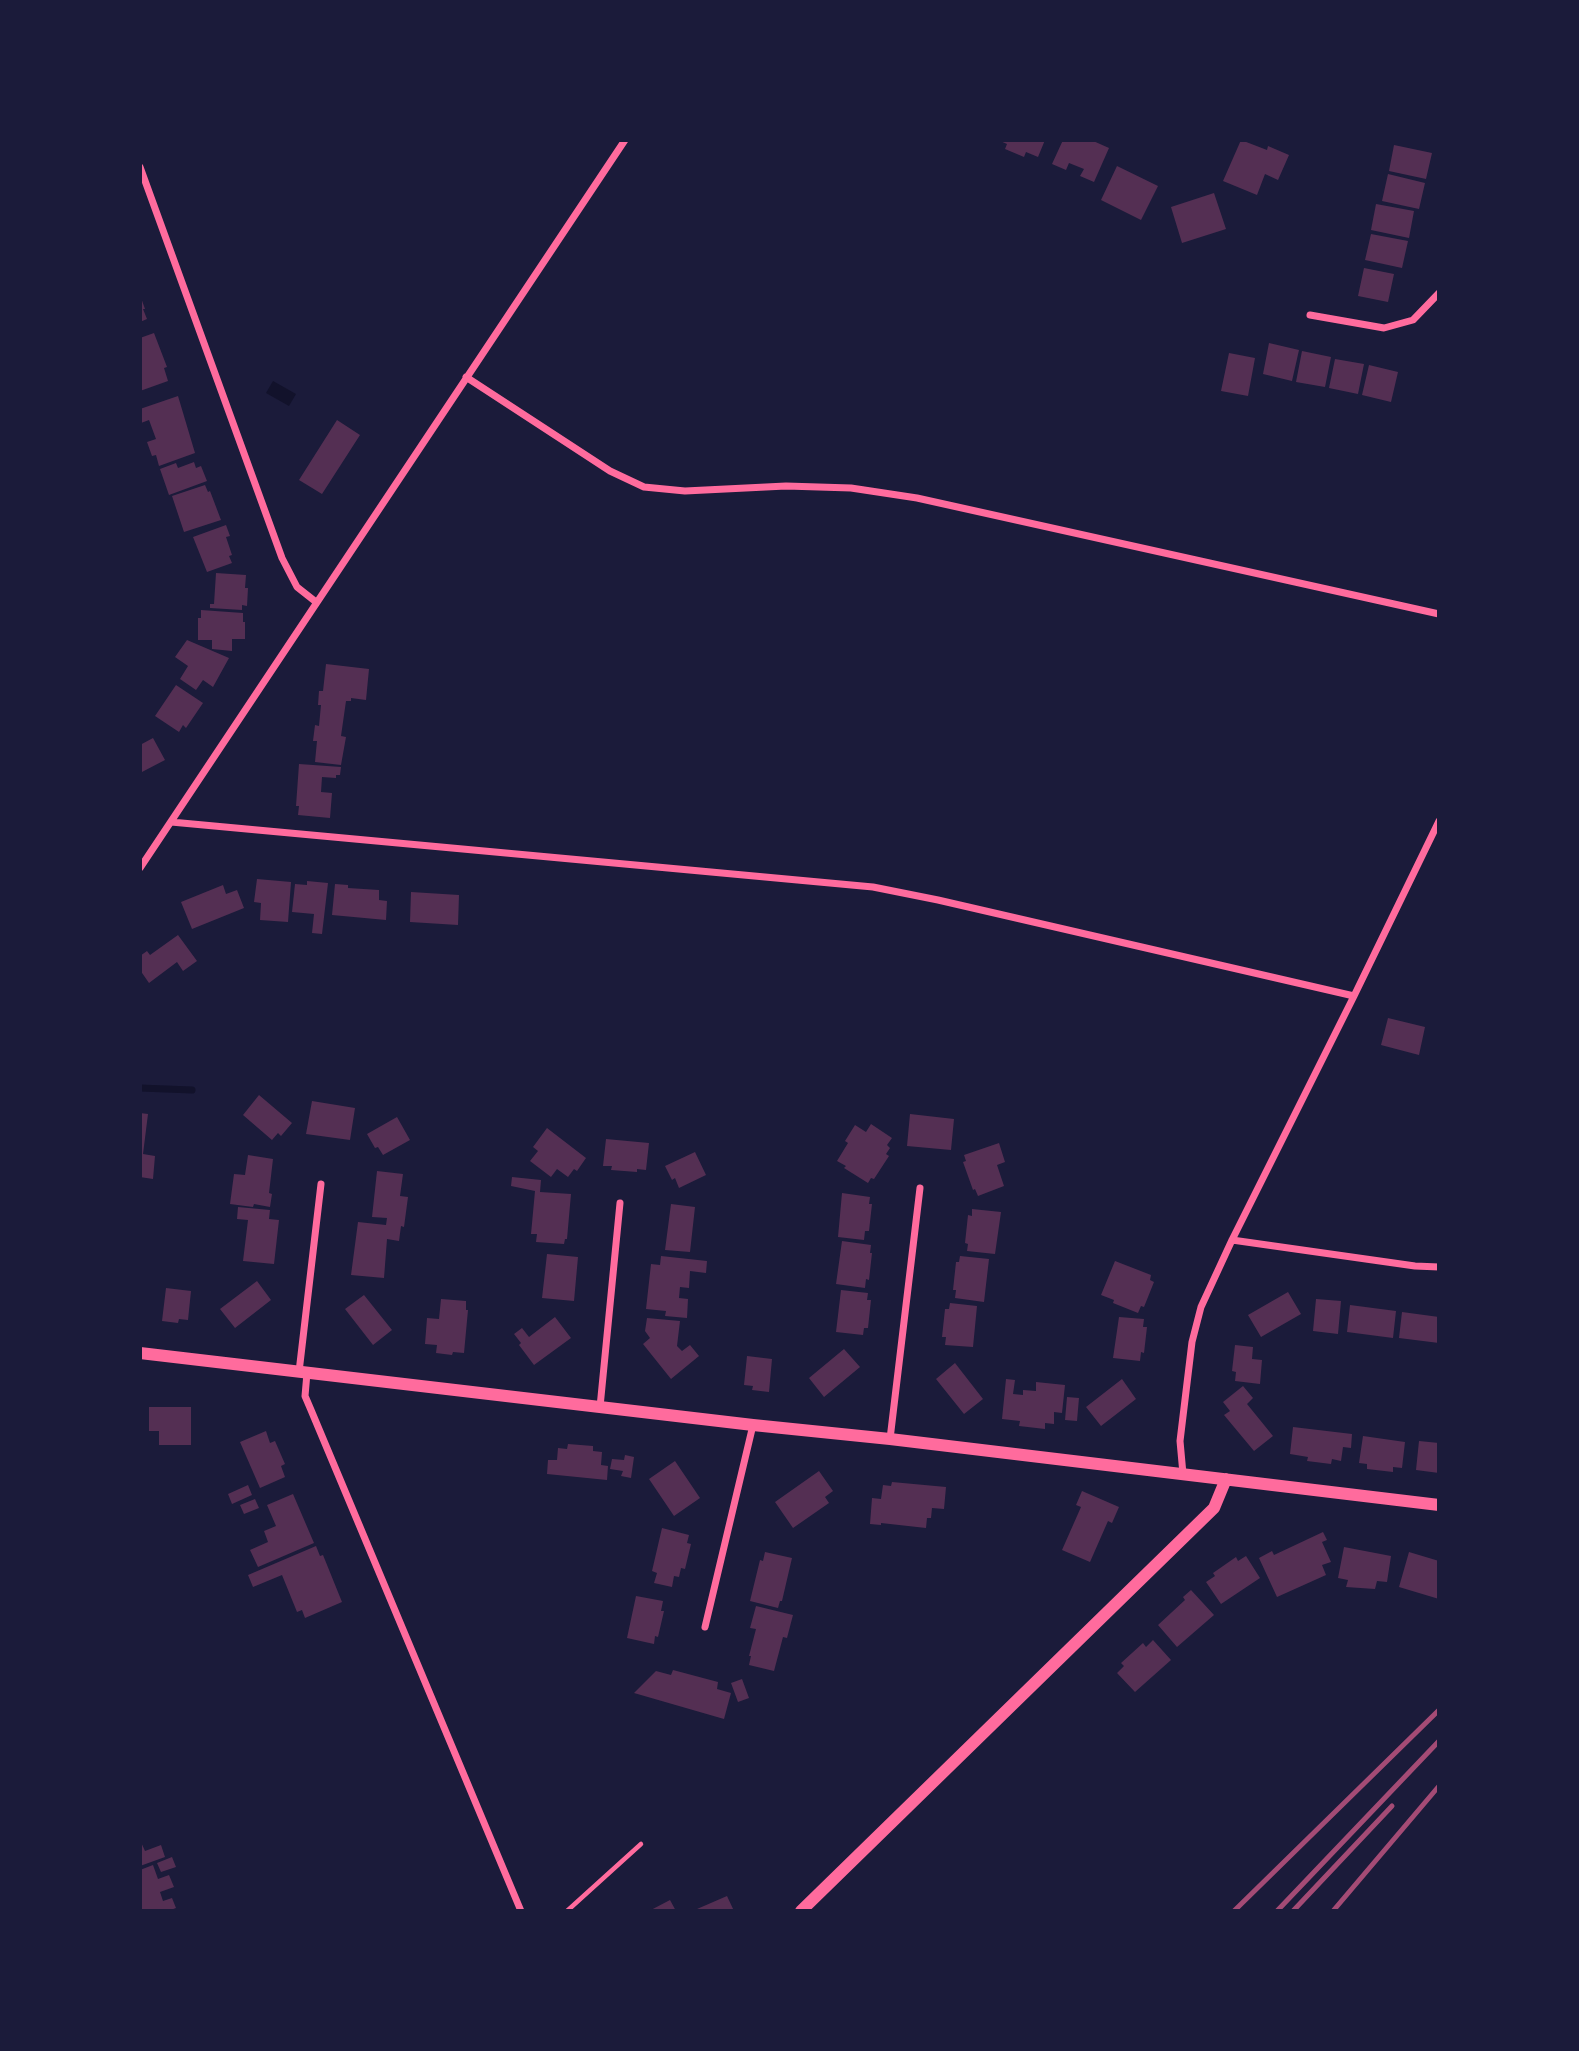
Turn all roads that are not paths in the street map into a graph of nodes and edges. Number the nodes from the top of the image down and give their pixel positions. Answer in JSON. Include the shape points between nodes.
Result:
{"nodes":[{"id":1,"x":625,"y":140,"type":"edge"},
{"id":2,"x":140,"y":167,"type":"edge"},
{"id":3,"x":1439,"y":293,"type":"edge"},
{"id":4,"x":1310,"y":315,"type":"dead end"},
{"id":5,"x":466,"y":377,"type":"junction"},
{"id":6,"x":316,"y":602,"type":"junction"},
{"id":7,"x":1439,"y":614,"type":"edge"},
{"id":8,"x":1439,"y":821,"type":"edge"},
{"id":9,"x":171,"y":822,"type":"junction"},
{"id":10,"x":140,"y":868,"type":"edge"},
{"id":11,"x":1354,"y":996,"type":"junction"},
{"id":12,"x":321,"y":1184,"type":"dead end"},
{"id":13,"x":920,"y":1188,"type":"dead end"},
{"id":14,"x":620,"y":1203,"type":"dead end"},
{"id":15,"x":1232,"y":1240,"type":"junction"},
{"id":16,"x":1439,"y":1267,"type":"edge"},
{"id":17,"x":140,"y":1353,"type":"edge"},
{"id":18,"x":303,"y":1372,"type":"junction"},
{"id":19,"x":600,"y":1407,"type":"junction"},
{"id":20,"x":753,"y":1425,"type":"junction"},
{"id":21,"x":890,"y":1439,"type":"junction"},
{"id":22,"x":1183,"y":1474,"type":"junction"},
{"id":23,"x":1226,"y":1479,"type":"junction"},
{"id":24,"x":1439,"y":1505,"type":"edge"},
{"id":25,"x":705,"y":1627,"type":"dead end"},
{"id":26,"x":641,"y":1844,"type":"dead end"},
{"id":27,"x":805,"y":1910,"type":"edge"},
{"id":28,"x":521,"y":1911,"type":"edge"},
{"id":29,"x":567,"y":1911,"type":"edge"}],
"edges":[{"from":1,"to":5,"type":"street"},
{"from":2,"to":6,"type":"street","via":[[282,558],[297,587]]},
{"from":3,"to":4,"type":"street","via":[[1413,320],[1384,328]]},
{"from":5,"to":6,"type":"street"},
{"from":5,"to":7,"type":"street","via":[[610,471],[644,488],[851,488],[917,498]]},
{"from":6,"to":9,"type":"street"},
{"from":8,"to":11,"type":"street"},
{"from":9,"to":10,"type":"street"},
{"from":9,"to":11,"type":"street","via":[[873,887]]},
{"from":11,"to":15,"type":"street"},
{"from":12,"to":18,"type":"street"},
{"from":13,"to":21,"type":"street"},
{"from":14,"to":19,"type":"street"},
{"from":15,"to":16,"type":"street"},
{"from":15,"to":22,"type":"street","via":[[1201,1307],[1192,1342],[1180,1441]]},
{"from":17,"to":18,"type":"street"},
{"from":18,"to":19,"type":"street"},
{"from":18,"to":28,"type":"street","via":[[305,1396]]},
{"from":19,"to":20,"type":"street"},
{"from":20,"to":21,"type":"street"},
{"from":20,"to":25,"type":"street"},
{"from":21,"to":22,"type":"street"},
{"from":22,"to":23,"type":"street"},
{"from":23,"to":24,"type":"street"},
{"from":23,"to":27,"type":"street","via":[[1214,1508]]},
{"from":26,"to":29,"type":"lane"}]}
